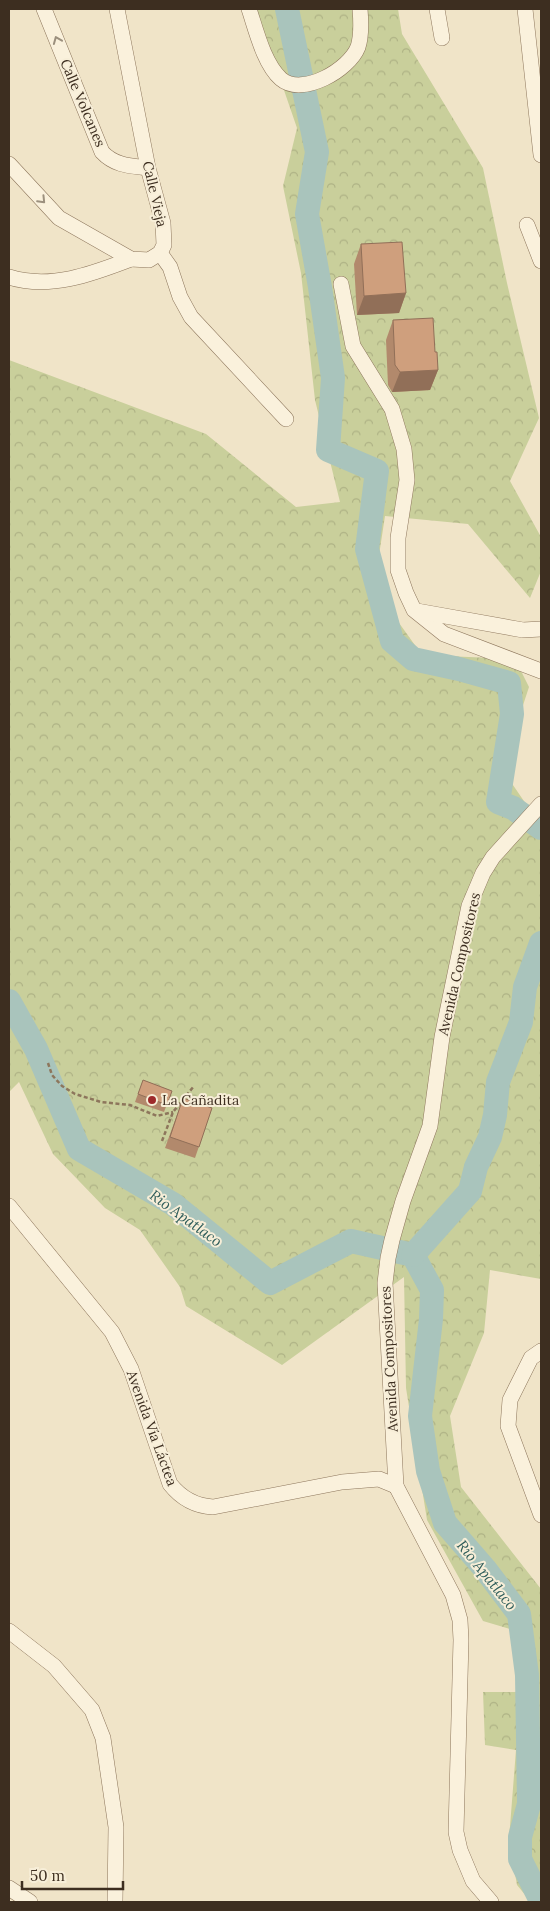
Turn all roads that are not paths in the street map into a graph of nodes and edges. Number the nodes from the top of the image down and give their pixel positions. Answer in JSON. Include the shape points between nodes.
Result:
{"nodes":[{"id":1,"x":44,"y":9,"type":"edge"},
{"id":2,"x":117,"y":9,"type":"edge"},
{"id":3,"x":249,"y":9,"type":"edge"},
{"id":4,"x":360,"y":9,"type":"edge"},
{"id":5,"x":437,"y":9,"type":"edge"},
{"id":6,"x":525,"y":9,"type":"edge"},
{"id":7,"x":442,"y":38,"type":"dead end"},
{"id":8,"x":541,"y":155,"type":"edge"},
{"id":9,"x":9,"y":164,"type":"edge"},
{"id":10,"x":148,"y":168,"type":"junction"},
{"id":11,"x":527,"y":225,"type":"dead end"},
{"id":12,"x":160,"y":253,"type":"junction"},
{"id":13,"x":131,"y":259,"type":"junction"},
{"id":14,"x":541,"y":261,"type":"edge"},
{"id":15,"x":9,"y":277,"type":"edge"},
{"id":16,"x":341,"y":284,"type":"dead end"},
{"id":17,"x":286,"y":419,"type":"dead end"},
{"id":18,"x":414,"y":610,"type":"junction"},
{"id":19,"x":541,"y":629,"type":"edge"},
{"id":20,"x":541,"y":671,"type":"edge"},
{"id":21,"x":541,"y":804,"type":"edge"},
{"id":22,"x":9,"y":1206,"type":"edge"},
{"id":23,"x":541,"y":1351,"type":"edge"},
{"id":24,"x":396,"y":1486,"type":"junction"},
{"id":25,"x":541,"y":1515,"type":"edge"},
{"id":26,"x":9,"y":1631,"type":"edge"},
{"id":27,"x":9,"y":1888,"type":"edge"},
{"id":28,"x":30,"y":1902,"type":"edge"},
{"id":29,"x":115,"y":1902,"type":"edge"},
{"id":30,"x":491,"y":1902,"type":"edge"}],
"edges":[{"from":10,"to":1,"type":"street","name":"Calle Volcanes","one_way":true,"via":[[119,164],[102,152]]},
{"from":2,"to":10,"type":"street","name":"Calle Vieja"},
{"from":3,"to":4,"type":"street","via":[[273,68],[282,80],[294,85],[319,81],[346,64],[357,48]]},
{"from":5,"to":7,"type":"street"},
{"from":6,"to":8,"type":"street"},
{"from":9,"to":13,"type":"street","one_way":true,"via":[[60,218]]},
{"from":10,"to":12,"type":"street","name":"Calle Vieja","via":[[163,223],[164,245]]},
{"from":11,"to":14,"type":"street"},
{"from":12,"to":13,"type":"street","via":[[149,260]]},
{"from":12,"to":17,"type":"street","via":[[170,267],[191,317]]},
{"from":13,"to":15,"type":"street","via":[[96,273],[51,282]]},
{"from":16,"to":18,"type":"street","via":[[353,346],[392,409],[404,450],[407,480],[398,538],[398,570]]},
{"from":18,"to":19,"type":"street","via":[[524,630]]},
{"from":18,"to":20,"type":"street","via":[[444,634]]},
{"from":21,"to":24,"type":"street","name":"Avenida Compositores","via":[[493,857],[469,906],[442,1037],[430,1126],[403,1201],[388,1258],[385,1283]]},
{"from":22,"to":24,"type":"street","name":"Avenida Vía Láctea","via":[[112,1332],[131,1369],[170,1484],[182,1497],[213,1507],[348,1481],[379,1479]]},
{"from":23,"to":25,"type":"street","via":[[531,1358],[510,1400],[508,1426]]},
{"from":24,"to":30,"type":"street","name":"Avenida Compositores","via":[[453,1596],[460,1620],[456,1832],[474,1881]]},
{"from":26,"to":29,"type":"street","via":[[54,1666],[92,1710],[103,1738],[116,1827]]},
{"from":27,"to":28,"type":"street"}]}
